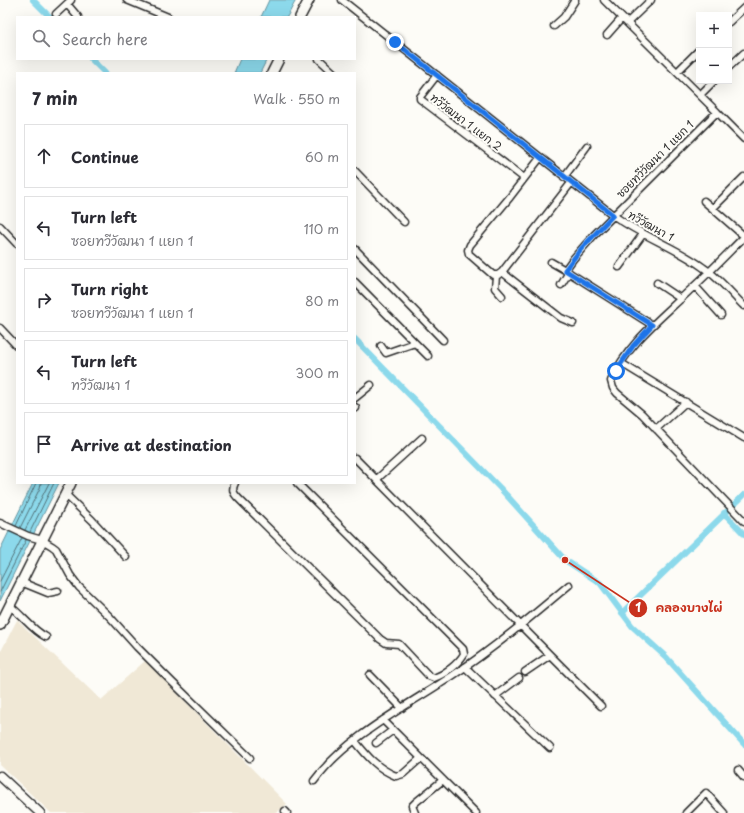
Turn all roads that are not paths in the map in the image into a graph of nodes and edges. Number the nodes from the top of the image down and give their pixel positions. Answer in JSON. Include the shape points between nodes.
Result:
{"nodes":[{"id":1,"x":127,"y":0,"type":"edge"},
{"id":2,"x":309,"y":0,"type":"edge"},
{"id":3,"x":342,"y":0,"type":"edge"},
{"id":4,"x":575,"y":0,"type":"edge"},
{"id":5,"x":604,"y":0,"type":"edge"},
{"id":6,"x":651,"y":0,"type":"edge"},
{"id":7,"x":69,"y":2,"type":"edge"},
{"id":8,"x":744,"y":8,"type":"edge"},
{"id":9,"x":56,"y":14,"type":"dead end"},
{"id":10,"x":77,"y":16,"type":"edge"},
{"id":11,"x":166,"y":16,"type":"edge"},
{"id":12,"x":301,"y":16,"type":"edge"},
{"id":13,"x":732,"y":19,"type":"edge"},
{"id":14,"x":625,"y":21,"type":"junction"},
{"id":15,"x":554,"y":26,"type":"dead end"},
{"id":16,"x":607,"y":35,"type":"dead end"},
{"id":17,"x":696,"y":53,"type":"edge"},
{"id":18,"x":744,"y":53,"type":"edge"},
{"id":19,"x":278,"y":60,"type":"edge"},
{"id":20,"x":320,"y":60,"type":"edge"},
{"id":21,"x":732,"y":64,"type":"edge"},
{"id":22,"x":272,"y":72,"type":"edge"},
{"id":23,"x":333,"y":72,"type":"edge"},
{"id":24,"x":677,"y":72,"type":"junction"},
{"id":25,"x":437,"y":75,"type":"junction"},
{"id":26,"x":711,"y":84,"type":"edge"},
{"id":27,"x":700,"y":95,"type":"junction"},
{"id":28,"x":717,"y":112,"type":"junction"},
{"id":29,"x":744,"y":139,"type":"edge"},
{"id":30,"x":587,"y":146,"type":"dead end"},
{"id":31,"x":540,"y":158,"type":"junction"},
{"id":32,"x":356,"y":172,"type":"edge"},
{"id":33,"x":564,"y":177,"type":"junction"},
{"id":34,"x":744,"y":177,"type":"edge"},
{"id":35,"x":524,"y":178,"type":"junction"},
{"id":36,"x":571,"y":183,"type":"junction"},
{"id":37,"x":704,"y":201,"type":"dead end"},
{"id":38,"x":713,"y":208,"type":"junction"},
{"id":39,"x":613,"y":215,"type":"junction"},
{"id":40,"x":404,"y":222,"type":"dead end"},
{"id":41,"x":0,"y":226,"type":"edge"},
{"id":42,"x":643,"y":234,"type":"junction"},
{"id":43,"x":744,"y":236,"type":"edge"},
{"id":44,"x":16,"y":243,"type":"edge"},
{"id":45,"x":356,"y":250,"type":"edge"},
{"id":46,"x":551,"y":262,"type":"dead end"},
{"id":47,"x":619,"y":267,"type":"dead end"},
{"id":48,"x":567,"y":271,"type":"junction"},
{"id":49,"x":708,"y":272,"type":"junction"},
{"id":50,"x":499,"y":274,"type":"junction"},
{"id":51,"x":356,"y":283,"type":"edge"},
{"id":52,"x":657,"y":283,"type":"dead end"},
{"id":53,"x":561,"y":285,"type":"dead end"},
{"id":54,"x":695,"y":286,"type":"junction"},
{"id":55,"x":502,"y":296,"type":"dead end"},
{"id":56,"x":744,"y":296,"type":"edge"},
{"id":57,"x":681,"y":299,"type":"junction"},
{"id":58,"x":739,"y":301,"type":"junction"},
{"id":59,"x":744,"y":306,"type":"edge"},
{"id":60,"x":721,"y":315,"type":"dead end"},
{"id":61,"x":573,"y":323,"type":"dead end"},
{"id":62,"x":652,"y":325,"type":"junction"},
{"id":63,"x":0,"y":328,"type":"edge"},
{"id":64,"x":443,"y":340,"type":"dead end"},
{"id":65,"x":415,"y":343,"type":"junction"},
{"id":66,"x":16,"y":345,"type":"edge"},
{"id":67,"x":381,"y":346,"type":"dead end"},
{"id":68,"x":428,"y":356,"type":"dead end"},
{"id":69,"x":621,"y":363,"type":"junction"},
{"id":70,"x":371,"y":385,"type":"dead end"},
{"id":71,"x":356,"y":397,"type":"edge"},
{"id":72,"x":686,"y":402,"type":"junction"},
{"id":73,"x":656,"y":429,"type":"junction"},
{"id":74,"x":422,"y":438,"type":"dead end"},
{"id":75,"x":744,"y":438,"type":"edge"},
{"id":76,"x":356,"y":459,"type":"edge"},
{"id":77,"x":377,"y":480,"type":"junction"},
{"id":78,"x":70,"y":484,"type":"edge"},
{"id":79,"x":234,"y":484,"type":"edge"},
{"id":80,"x":298,"y":484,"type":"edge"},
{"id":81,"x":65,"y":494,"type":"junction"},
{"id":82,"x":744,"y":521,"type":"edge"},
{"id":83,"x":1,"y":523,"type":"edge"},
{"id":84,"x":42,"y":540,"type":"junction"},
{"id":85,"x":126,"y":558,"type":"dead end"},
{"id":86,"x":21,"y":582,"type":"junction"},
{"id":87,"x":570,"y":585,"type":"dead end"},
{"id":88,"x":58,"y":591,"type":"dead end"},
{"id":89,"x":10,"y":606,"type":"junction"},
{"id":90,"x":0,"y":625,"type":"edge"},
{"id":91,"x":520,"y":625,"type":"junction"},
{"id":92,"x":46,"y":636,"type":"dead end"},
{"id":93,"x":550,"y":655,"type":"junction"},
{"id":94,"x":465,"y":667,"type":"junction"},
{"id":95,"x":525,"y":672,"type":"dead end"},
{"id":96,"x":370,"y":675,"type":"dead end"},
{"id":97,"x":519,"y":678,"type":"dead end"},
{"id":98,"x":495,"y":696,"type":"junction"},
{"id":99,"x":601,"y":706,"type":"dead end"},
{"id":100,"x":402,"y":708,"type":"junction"},
{"id":101,"x":384,"y":720,"type":"junction"},
{"id":102,"x":393,"y":730,"type":"junction"},
{"id":103,"x":355,"y":741,"type":"junction"},
{"id":104,"x":376,"y":743,"type":"dead end"},
{"id":105,"x":550,"y":748,"type":"dead end"},
{"id":106,"x":250,"y":758,"type":"dead end"},
{"id":107,"x":421,"y":758,"type":"junction"},
{"id":108,"x":738,"y":770,"type":"dead end"},
{"id":109,"x":0,"y":776,"type":"edge"},
{"id":110,"x":744,"y":777,"type":"edge"},
{"id":111,"x":443,"y":780,"type":"junction"},
{"id":112,"x":314,"y":781,"type":"dead end"},
{"id":113,"x":40,"y":813,"type":"edge"},
{"id":114,"x":415,"y":813,"type":"edge"},
{"id":115,"x":476,"y":813,"type":"edge"},
{"id":116,"x":686,"y":813,"type":"edge"},
{"id":117,"x":724,"y":813,"type":"edge"}],
"edges":[{"from":1,"to":11,"type":"street"},
{"from":2,"to":12,"type":"main road"},
{"from":3,"to":25,"type":"street","name":"ทวีวัฒนา 1"},
{"from":4,"to":15,"type":"street"},
{"from":5,"to":14,"type":"street"},
{"from":6,"to":14,"type":"street"},
{"from":7,"to":9,"type":"street"},
{"from":7,"to":10,"type":"street"},
{"from":8,"to":13,"type":"street"},
{"from":14,"to":16,"type":"street"},
{"from":14,"to":24,"type":"street"},
{"from":17,"to":24,"type":"street"},
{"from":18,"to":21,"type":"street"},
{"from":19,"to":22,"type":"main road"},
{"from":20,"to":23,"type":"street"},
{"from":24,"to":27,"type":"street"},
{"from":25,"to":31,"type":"street","name":"ทวีวัฒนา 1"},
{"from":25,"to":35,"type":"street","name":"ทวีวัฒนา 1 แยก 2","via":[[420,99]]},
{"from":26,"to":27,"type":"street"},
{"from":27,"to":28,"type":"street"},
{"from":28,"to":29,"type":"street"},
{"from":28,"to":39,"type":"street","name":"ซอยทวีวัฒนา 1 แยก 1"},
{"from":30,"to":33,"type":"street"},
{"from":31,"to":33,"type":"street","name":"ทวีวัฒนา 1"},
{"from":31,"to":35,"type":"street"},
{"from":32,"to":40,"type":"street"},
{"from":33,"to":36,"type":"street","name":"ทวีวัฒนา 1"},
{"from":34,"to":38,"type":"street"},
{"from":35,"to":50,"type":"street","via":[[468,250],[474,259],[493,275]]},
{"from":36,"to":39,"type":"street","name":"ทวีวัฒนา 1"},
{"from":36,"to":50,"type":"street"},
{"from":37,"to":38,"type":"street"},
{"from":38,"to":43,"type":"street"},
{"from":39,"to":42,"type":"street","name":"ทวีวัฒนา 1"},
{"from":39,"to":48,"type":"street","name":"ซอยทวีวัฒนา 1 แยก 1","via":[[581,249]]},
{"from":41,"to":44,"type":"street"},
{"from":42,"to":47,"type":"street"},
{"from":42,"to":49,"type":"street","name":"ทวีวัฒนา 1"},
{"from":43,"to":49,"type":"street"},
{"from":45,"to":64,"type":"street"},
{"from":46,"to":48,"type":"street"},
{"from":48,"to":53,"type":"street","name":"ซอยทวีวัฒนา 1 แยก 1"},
{"from":48,"to":62,"type":"street"},
{"from":49,"to":54,"type":"street"},
{"from":49,"to":58,"type":"street","name":"ทวีวัฒนา 1"},
{"from":50,"to":55,"type":"street","via":[[495,288]]},
{"from":50,"to":61,"type":"street","via":[[561,318]]},
{"from":51,"to":65,"type":"street"},
{"from":52,"to":57,"type":"street"},
{"from":54,"to":57,"type":"street"},
{"from":54,"to":60,"type":"street"},
{"from":56,"to":58,"type":"street"},
{"from":57,"to":62,"type":"street"},
{"from":58,"to":59,"type":"street","name":"ทวีวัฒนา 1"},
{"from":62,"to":69,"type":"street"},
{"from":63,"to":66,"type":"street"},
{"from":65,"to":67,"type":"street","via":[[386,353]]},
{"from":65,"to":68,"type":"street"},
{"from":69,"to":72,"type":"street"},
{"from":69,"to":73,"type":"street","via":[[611,381],[613,388]]},
{"from":70,"to":71,"type":"street"},
{"from":72,"to":73,"type":"street"},
{"from":72,"to":75,"type":"street"},
{"from":73,"to":82,"type":"street"},
{"from":74,"to":77,"type":"street"},
{"from":76,"to":77,"type":"street"},
{"from":77,"to":91,"type":"street"},
{"from":78,"to":81,"type":"main road"},
{"from":79,"to":80,"type":"street","via":[[234,494],[380,640],[399,644],[429,676],[434,678],[456,663],[464,654],[463,649]]},
{"from":81,"to":84,"type":"main road"},
{"from":81,"to":85,"type":"street"},
{"from":83,"to":84,"type":"street"},
{"from":84,"to":86,"type":"main road"},
{"from":84,"to":106,"type":"street","via":[[56,549],[79,587]]},
{"from":86,"to":88,"type":"street","via":[[48,593]]},
{"from":86,"to":89,"type":"main road"},
{"from":87,"to":91,"type":"street"},
{"from":89,"to":90,"type":"main road"},
{"from":89,"to":92,"type":"street","via":[[39,634]]},
{"from":91,"to":93,"type":"street"},
{"from":91,"to":94,"type":"street"},
{"from":93,"to":95,"type":"street"},
{"from":93,"to":99,"type":"street"},
{"from":94,"to":98,"type":"street"},
{"from":94,"to":100,"type":"street"},
{"from":96,"to":100,"type":"street"},
{"from":97,"to":98,"type":"street"},
{"from":98,"to":105,"type":"street"},
{"from":100,"to":101,"type":"street"},
{"from":101,"to":102,"type":"street"},
{"from":101,"to":103,"type":"street"},
{"from":102,"to":104,"type":"street"},
{"from":102,"to":107,"type":"street"},
{"from":103,"to":107,"type":"street","via":[[372,761],[396,776],[403,774]]},
{"from":103,"to":112,"type":"street","via":[[333,759]]},
{"from":107,"to":111,"type":"street"},
{"from":108,"to":110,"type":"street"},
{"from":109,"to":113,"type":"street"},
{"from":111,"to":114,"type":"street","via":[[412,806]]},
{"from":111,"to":115,"type":"street"},
{"from":116,"to":117,"type":"street","via":[[706,793]]}]}
